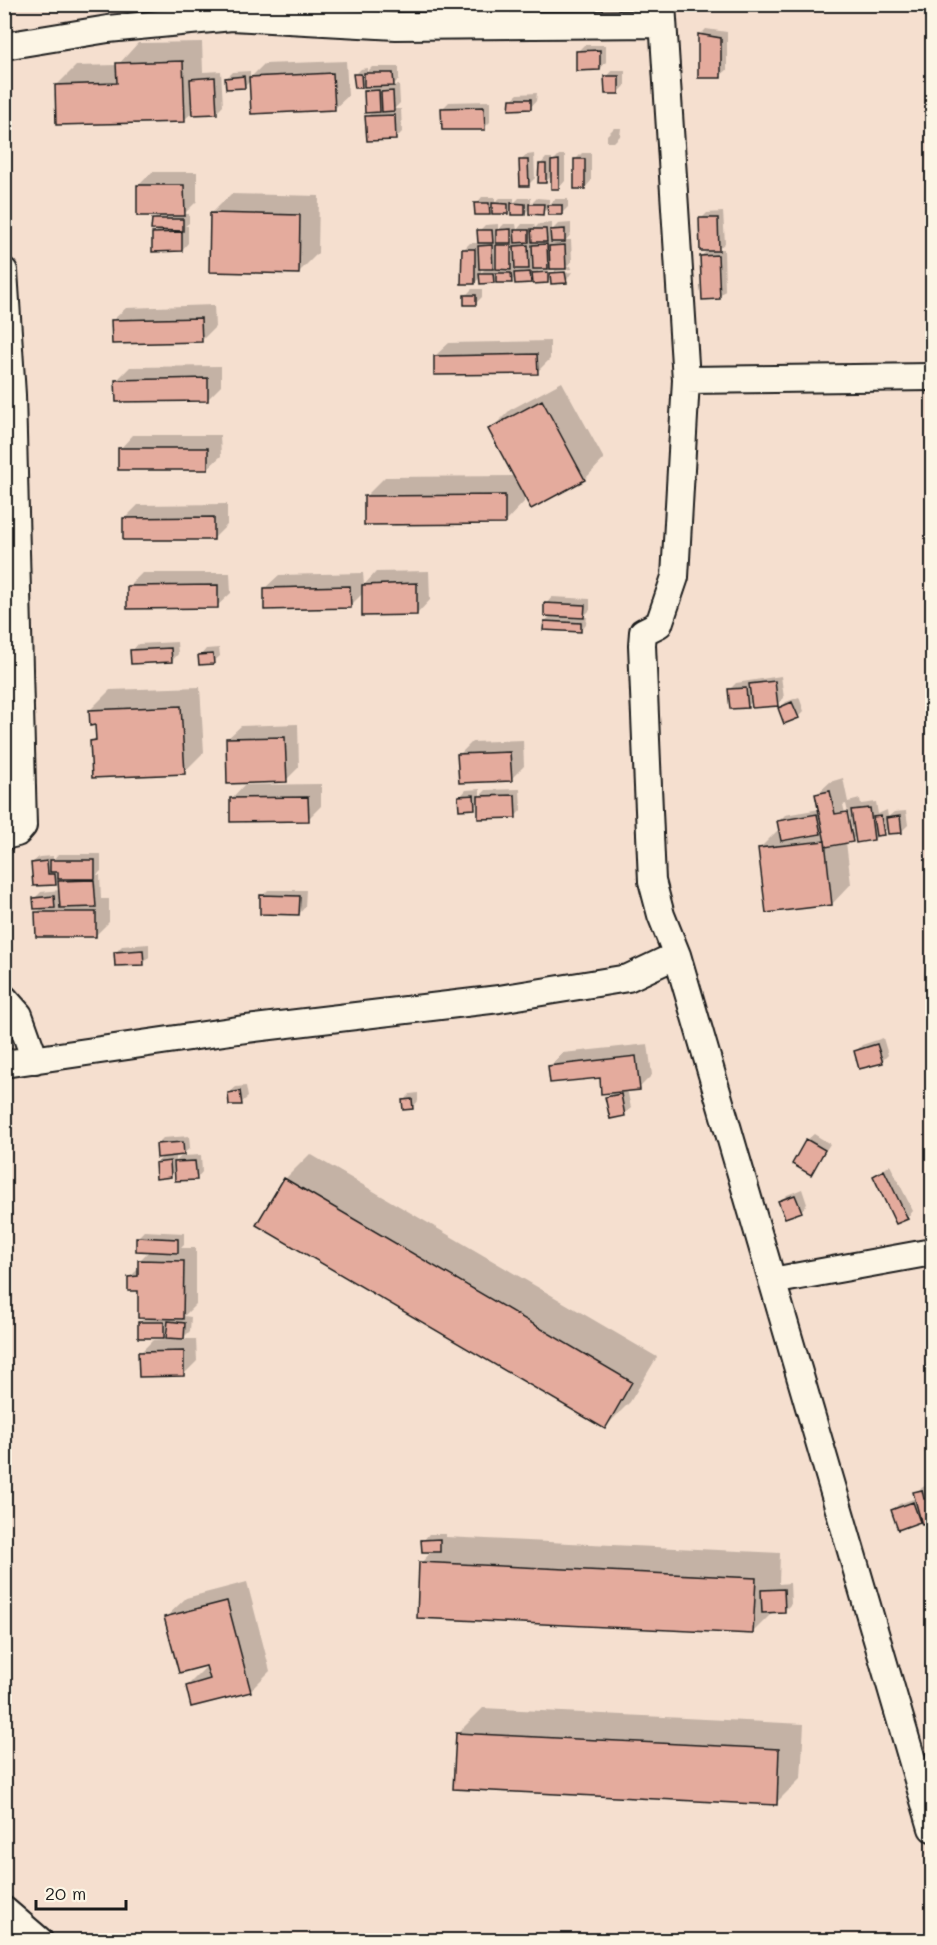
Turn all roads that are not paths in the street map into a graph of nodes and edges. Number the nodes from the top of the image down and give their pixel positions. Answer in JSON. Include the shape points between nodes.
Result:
{"nodes":[{"id":1,"x":662,"y":14,"type":"edge"},
{"id":2,"x":4,"y":46,"type":"edge"},
{"id":3,"x":4,"y":272,"type":"edge"},
{"id":4,"x":933,"y":377,"type":"edge"},
{"id":5,"x":686,"y":380,"type":"junction"},
{"id":6,"x":13,"y":769,"type":"edge"},
{"id":7,"x":4,"y":836,"type":"edge"},
{"id":8,"x":677,"y":955,"type":"junction"},
{"id":9,"x":4,"y":999,"type":"edge"},
{"id":10,"x":35,"y":1060,"type":"junction"},
{"id":11,"x":4,"y":1064,"type":"edge"},
{"id":12,"x":933,"y":1252,"type":"edge"},
{"id":13,"x":772,"y":1281,"type":"junction"},
{"id":14,"x":933,"y":1828,"type":"edge"},
{"id":15,"x":4,"y":1910,"type":"edge"},
{"id":16,"x":39,"y":1941,"type":"edge"}],
"edges":[{"from":1,"to":2,"type":"street","via":[[396,26],[232,17],[108,29]]},
{"from":1,"to":5,"type":"street"},
{"from":3,"to":6,"type":"street","via":[[12,395]]},
{"from":4,"to":5,"type":"street"},
{"from":5,"to":8,"type":"street","via":[[675,577],[659,624],[644,632],[642,645],[652,881]]},
{"from":6,"to":7,"type":"street","via":[[23,826],[17,833]]},
{"from":8,"to":10,"type":"street","via":[[628,978],[604,982]]},
{"from":8,"to":13,"type":"street"},
{"from":9,"to":10,"type":"street","via":[[19,1015]]},
{"from":10,"to":11,"type":"street"},
{"from":12,"to":13,"type":"street"},
{"from":13,"to":14,"type":"street"},
{"from":15,"to":16,"type":"street"}]}
